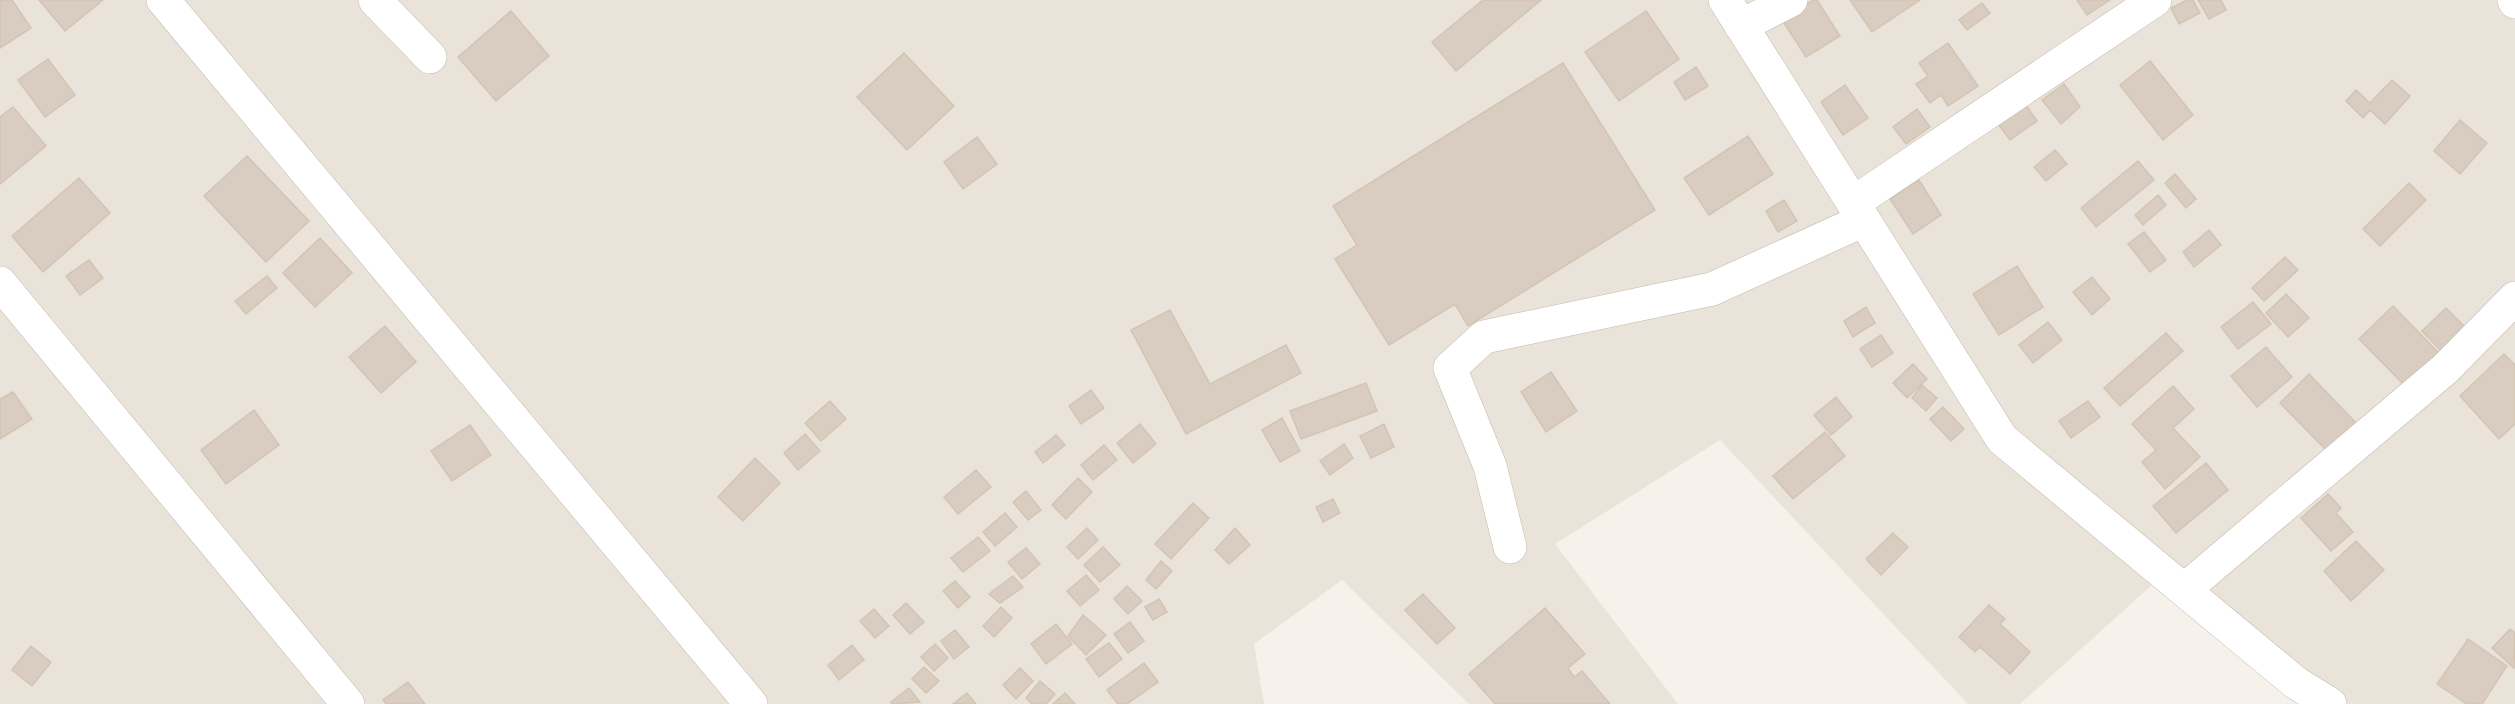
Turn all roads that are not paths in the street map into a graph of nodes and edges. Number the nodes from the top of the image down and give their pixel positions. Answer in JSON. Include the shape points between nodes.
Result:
{"nodes":[{"id":1,"x":163,"y":0,"type":"edge"},
{"id":2,"x":375,"y":0,"type":"edge"},
{"id":3,"x":1791,"y":0,"type":"edge"},
{"id":4,"x":2155,"y":0,"type":"edge"},
{"id":5,"x":1733,"y":13,"type":"edge"},
{"id":6,"x":430,"y":57,"type":"dead end"},
{"id":7,"x":1858,"y":212,"type":"junction"},
{"id":8,"x":0,"y":283,"type":"edge"},
{"id":9,"x":2515,"y":298,"type":"edge"},
{"id":10,"x":1510,"y":547,"type":"dead end"},
{"id":11,"x":2184,"y":590,"type":"junction"},
{"id":12,"x":348,"y":704,"type":"edge"},
{"id":13,"x":751,"y":704,"type":"edge"},
{"id":14,"x":2330,"y":704,"type":"edge"}],
"edges":[{"from":1,"to":13,"type":"street"},
{"from":2,"to":6,"type":"street"},
{"from":3,"to":5,"type":"street"},
{"from":4,"to":7,"type":"street"},
{"from":5,"to":7,"type":"street"},
{"from":7,"to":10,"type":"street","via":[[1712,289],[1485,337],[1450,368],[1490,466]]},
{"from":7,"to":11,"type":"street","via":[[2002,439]]},
{"from":8,"to":12,"type":"street"},
{"from":9,"to":11,"type":"street","via":[[2445,369]]},
{"from":11,"to":14,"type":"street","via":[[2296,683]]}]}
